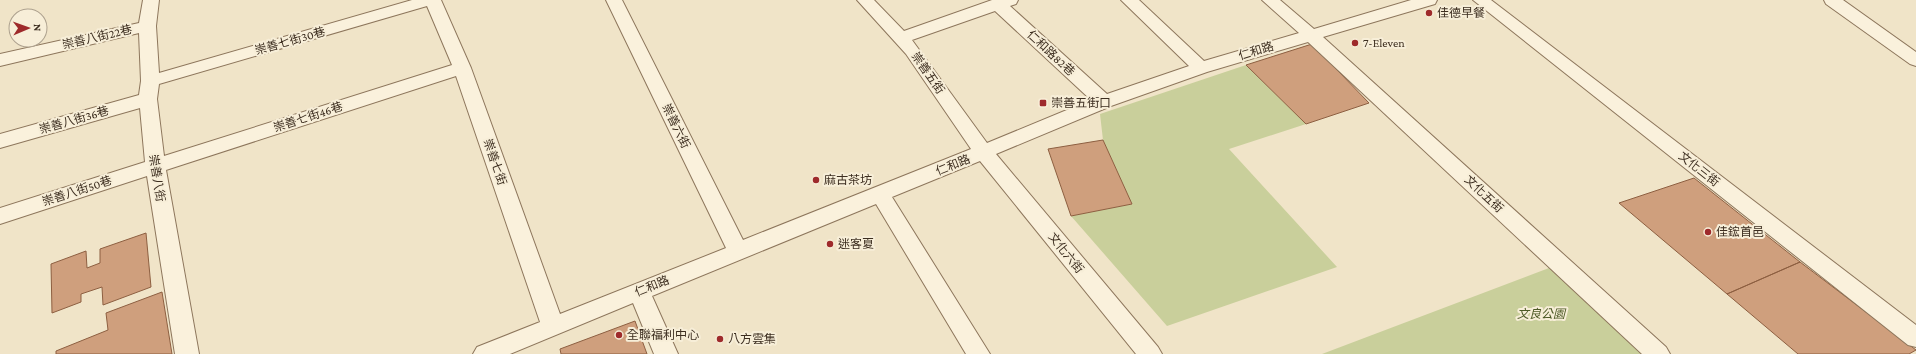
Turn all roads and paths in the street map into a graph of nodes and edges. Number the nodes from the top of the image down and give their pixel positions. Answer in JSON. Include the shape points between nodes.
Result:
{"nodes":[{"id":1,"x":151,"y":0,"type":"edge"},
{"id":2,"x":432,"y":0,"type":"edge"},
{"id":3,"x":614,"y":0,"type":"edge"},
{"id":4,"x":865,"y":0,"type":"edge"},
{"id":5,"x":1129,"y":0,"type":"edge"},
{"id":6,"x":1270,"y":0,"type":"edge"},
{"id":7,"x":1429,"y":0,"type":"edge"},
{"id":8,"x":1481,"y":0,"type":"edge"},
{"id":9,"x":1832,"y":0,"type":"edge"},
{"id":10,"x":1004,"y":2,"type":"edge"},
{"id":11,"x":147,"y":26,"type":"junction"},
{"id":12,"x":1311,"y":35,"type":"junction"},
{"id":13,"x":901,"y":38,"type":"junction"},
{"id":14,"x":0,"y":60,"type":"edge"},
{"id":15,"x":1916,"y":60,"type":"edge"},
{"id":16,"x":462,"y":68,"type":"junction"},
{"id":17,"x":1201,"y":68,"type":"junction"},
{"id":18,"x":149,"y":90,"type":"junction"},
{"id":19,"x":1104,"y":102,"type":"junction"},
{"id":20,"x":0,"y":142,"type":"edge"},
{"id":21,"x":983,"y":152,"type":"junction"},
{"id":22,"x":155,"y":166,"type":"junction"},
{"id":23,"x":880,"y":194,"type":"junction"},
{"id":24,"x":0,"y":216,"type":"edge"},
{"id":25,"x":738,"y":251,"type":"junction"},
{"id":26,"x":639,"y":291,"type":"junction"},
{"id":27,"x":553,"y":327,"type":"junction"},
{"id":28,"x":1916,"y":338,"type":"edge"},
{"id":29,"x":187,"y":354,"type":"edge"},
{"id":30,"x":485,"y":354,"type":"edge"},
{"id":31,"x":666,"y":354,"type":"edge"},
{"id":32,"x":978,"y":354,"type":"edge"},
{"id":33,"x":1150,"y":354,"type":"edge"},
{"id":34,"x":1658,"y":354,"type":"edge"}],
"edges":[{"from":1,"to":11,"type":"street","name":"崇善八街"},
{"from":2,"to":16,"type":"street","name":"崇善七街"},
{"from":2,"to":18,"type":"street","name":"崇善七街30巷"},
{"from":3,"to":25,"type":"street","name":"崇善六街"},
{"from":4,"to":13,"type":"street","name":"崇善五街"},
{"from":5,"to":17,"type":"street"},
{"from":6,"to":12,"type":"street","name":"文化五街"},
{"from":7,"to":12,"type":"street","name":"仁和路"},
{"from":8,"to":28,"type":"street","name":"文化三街"},
{"from":9,"to":15,"type":"street"},
{"from":10,"to":13,"type":"street"},
{"from":10,"to":19,"type":"street","name":"仁和路82巷"},
{"from":11,"to":14,"type":"street","name":"崇善八街22巷"},
{"from":11,"to":18,"type":"street","name":"崇善八街"},
{"from":12,"to":17,"type":"street","name":"仁和路"},
{"from":12,"to":34,"type":"street","name":"文化五街"},
{"from":13,"to":21,"type":"street","name":"崇善五街"},
{"from":16,"to":22,"type":"street","name":"崇善七街46巷"},
{"from":16,"to":27,"type":"street","name":"崇善七街"},
{"from":17,"to":19,"type":"street","name":"仁和路"},
{"from":18,"to":20,"type":"street","name":"崇善八街36巷"},
{"from":18,"to":22,"type":"street","name":"崇善八街"},
{"from":19,"to":21,"type":"street","name":"仁和路"},
{"from":21,"to":23,"type":"street","name":"仁和路"},
{"from":21,"to":33,"type":"street","name":"文化六街"},
{"from":22,"to":24,"type":"street","name":"崇善八街50巷"},
{"from":22,"to":29,"type":"street","name":"崇善八街"},
{"from":23,"to":25,"type":"street","name":"仁和路"},
{"from":23,"to":32,"type":"street"},
{"from":25,"to":26,"type":"street","name":"仁和路"},
{"from":26,"to":27,"type":"street","name":"仁和路"},
{"from":26,"to":31,"type":"street"},
{"from":27,"to":30,"type":"street","name":"仁和路"}]}
